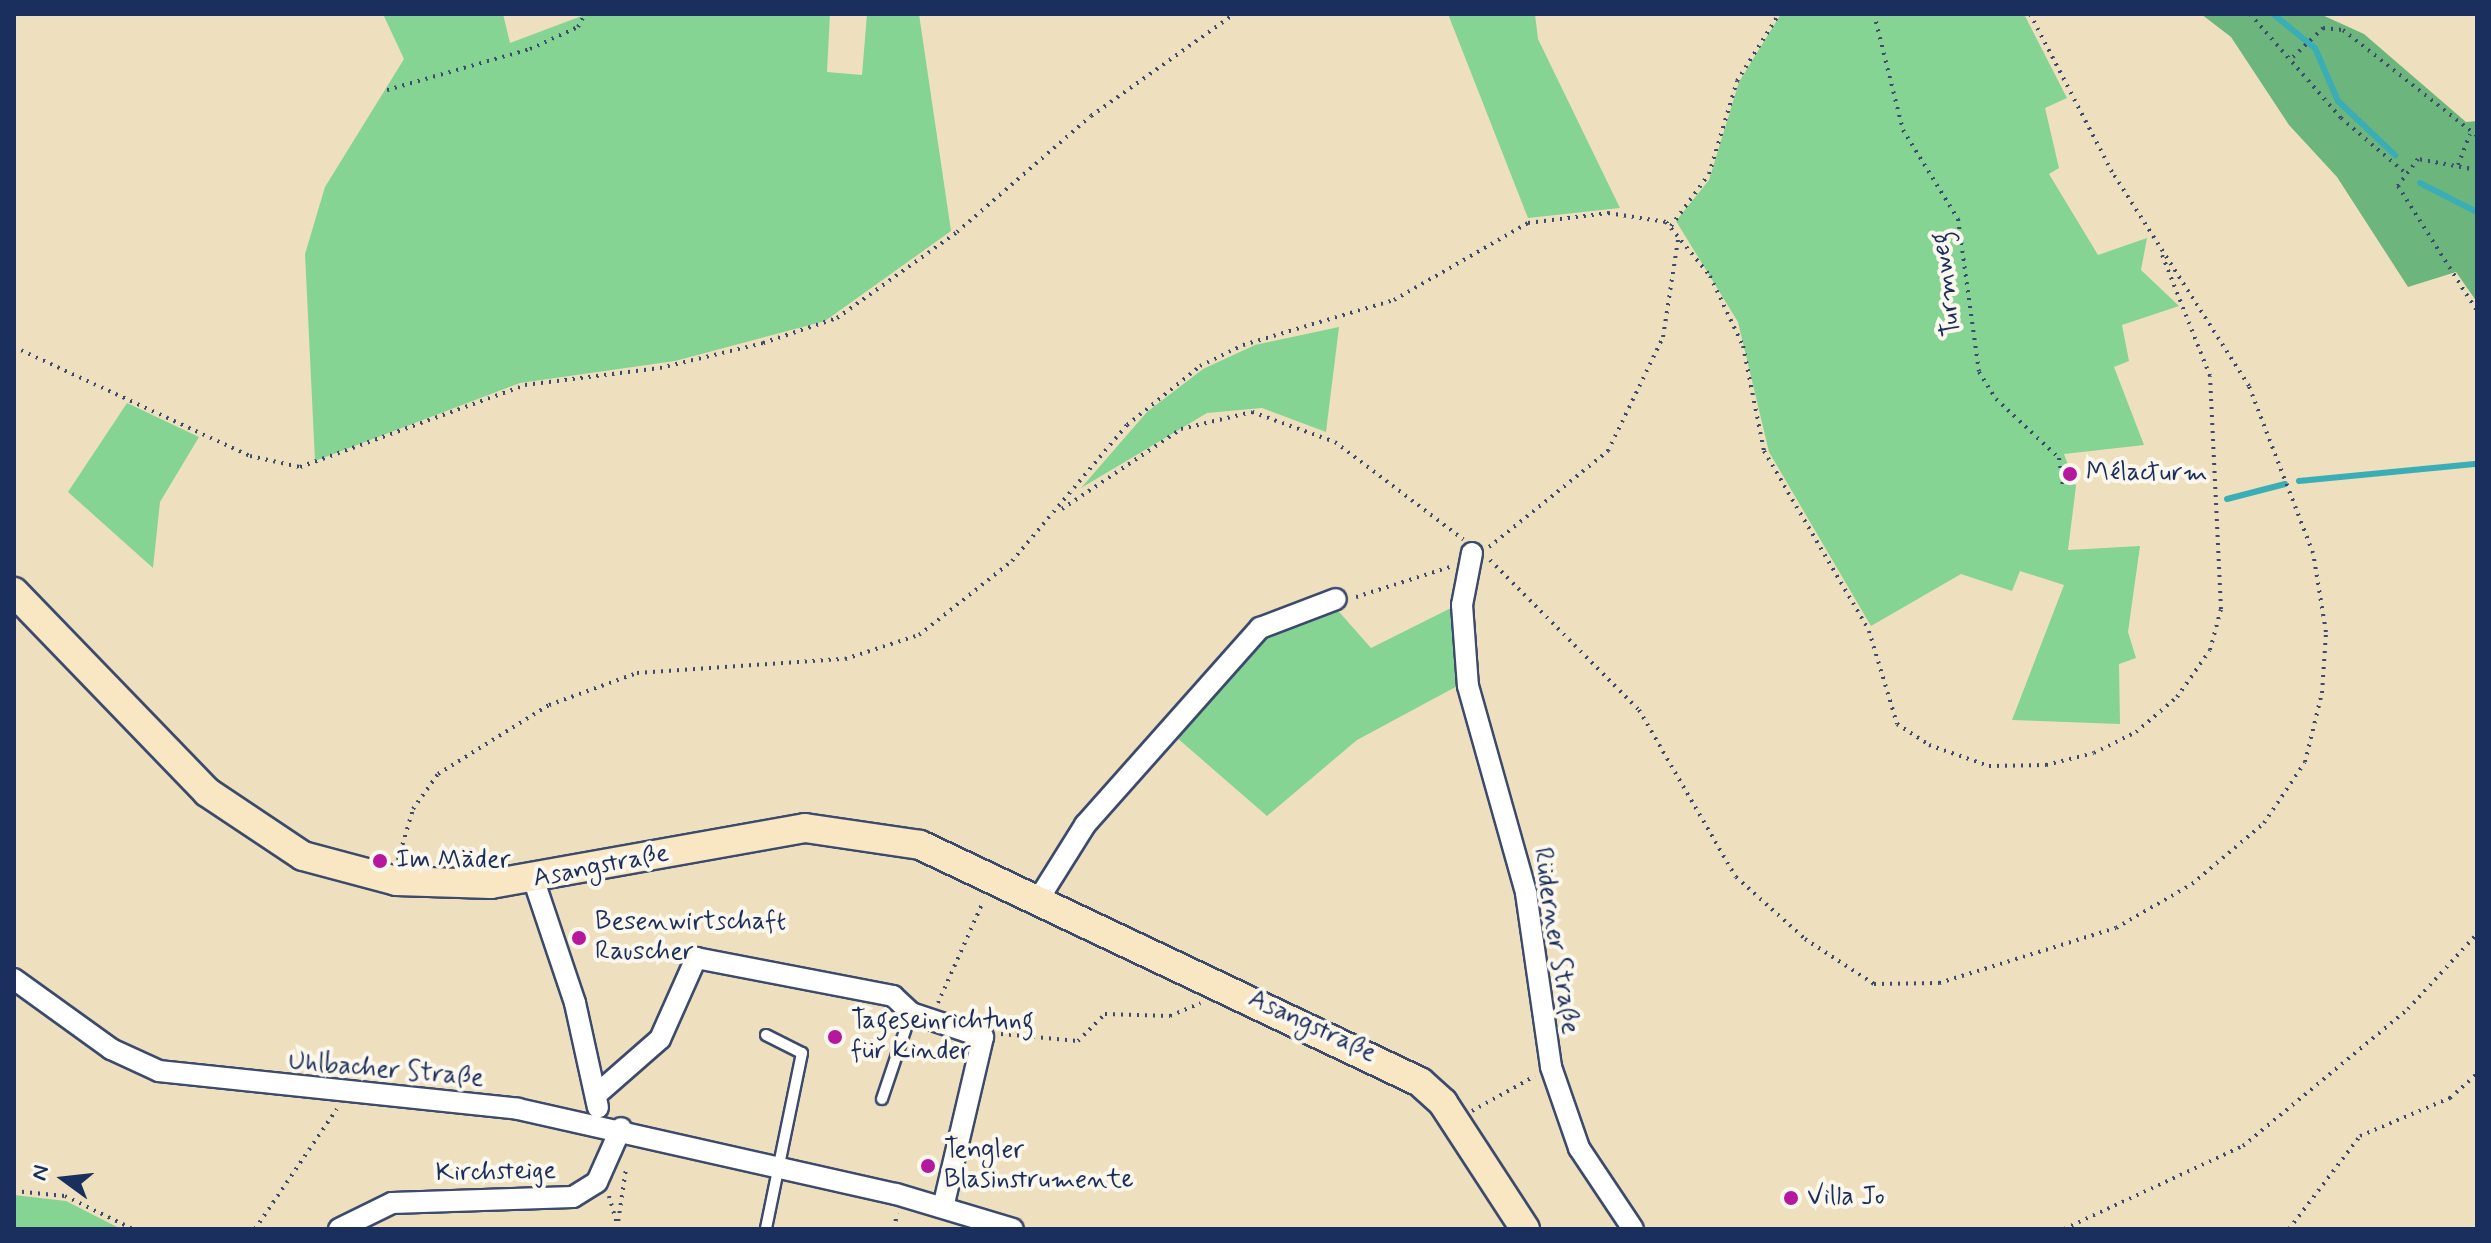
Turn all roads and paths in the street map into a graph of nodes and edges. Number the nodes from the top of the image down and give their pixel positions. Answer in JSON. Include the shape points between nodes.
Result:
{"nodes":[{"id":1,"x":585,"y":14,"type":"edge"},
{"id":2,"x":1234,"y":14,"type":"edge"},
{"id":3,"x":1779,"y":14,"type":"edge"},
{"id":4,"x":1874,"y":14,"type":"edge"},
{"id":5,"x":2030,"y":14,"type":"edge"},
{"id":6,"x":2250,"y":14,"type":"edge"},
{"id":7,"x":2293,"y":57,"type":"junction"},
{"id":8,"x":387,"y":90,"type":"dead end"},
{"id":9,"x":2470,"y":134,"type":"junction"},
{"id":10,"x":2477,"y":136,"type":"edge"},
{"id":11,"x":2458,"y":165,"type":"junction"},
{"id":12,"x":2477,"y":170,"type":"edge"},
{"id":13,"x":2403,"y":171,"type":"junction"},
{"id":14,"x":1671,"y":226,"type":"junction"},
{"id":15,"x":1679,"y":234,"type":"junction"},
{"id":16,"x":2162,"y":255,"type":"junction"},
{"id":17,"x":2477,"y":311,"type":"edge"},
{"id":18,"x":14,"y":347,"type":"edge"},
{"id":19,"x":2063,"y":487,"type":"dead end"},
{"id":20,"x":1061,"y":509,"type":"junction"},
{"id":21,"x":1474,"y":557,"type":"junction"},
{"id":22,"x":14,"y":593,"type":"edge"},
{"id":23,"x":1336,"y":599,"type":"joint"},
{"id":24,"x":995,"y":879,"type":"junction"},
{"id":25,"x":396,"y":881,"type":"junction"},
{"id":26,"x":534,"y":881,"type":"junction"},
{"id":27,"x":1038,"y":900,"type":"junction"},
{"id":28,"x":2477,"y":934,"type":"edge"},
{"id":29,"x":14,"y":979,"type":"edge"},
{"id":30,"x":1219,"y":983,"type":"junction"},
{"id":31,"x":943,"y":990,"type":"dead end"},
{"id":32,"x":911,"y":1013,"type":"junction"},
{"id":33,"x":1005,"y":1033,"type":"dead end"},
{"id":34,"x":766,"y":1035,"type":"dead end"},
{"id":35,"x":1551,"y":1067,"type":"junction"},
{"id":36,"x":2477,"y":1074,"type":"edge"},
{"id":37,"x":344,"y":1094,"type":"junction"},
{"id":38,"x":596,"y":1095,"type":"junction"},
{"id":39,"x":882,"y":1099,"type":"dead end"},
{"id":40,"x":1455,"y":1121,"type":"junction"},
{"id":41,"x":599,"y":1124,"type":"junction"},
{"id":42,"x":627,"y":1129,"type":"junction"},
{"id":43,"x":776,"y":1165,"type":"junction"},
{"id":44,"x":14,"y":1191,"type":"edge"},
{"id":45,"x":611,"y":1200,"type":"dead end"},
{"id":46,"x":943,"y":1207,"type":"junction"},
{"id":47,"x":617,"y":1226,"type":"edge"},
{"id":48,"x":133,"y":1229,"type":"edge"},
{"id":49,"x":255,"y":1229,"type":"edge"},
{"id":50,"x":339,"y":1229,"type":"edge"},
{"id":51,"x":766,"y":1229,"type":"edge"},
{"id":52,"x":1013,"y":1229,"type":"edge"},
{"id":53,"x":1525,"y":1229,"type":"edge"},
{"id":54,"x":1633,"y":1229,"type":"edge"},
{"id":55,"x":2064,"y":1229,"type":"edge"},
{"id":56,"x":2289,"y":1229,"type":"edge"}],
"edges":[{"from":1,"to":8,"type":"path","via":[[578,27],[530,49]]},
{"from":2,"to":18,"type":"path","via":[[1091,116],[957,232],[837,318],[763,343],[660,368],[525,385],[300,467],[250,456]]},
{"from":3,"to":14,"type":"path","via":[[1737,81],[1709,174]]},
{"from":4,"to":19,"type":"path","name":"Turmweg","via":[[1903,130],[1958,219],[1979,372],[1996,399],[2059,458]]},
{"from":5,"to":16,"type":"path"},
{"from":6,"to":7,"type":"path"},
{"from":7,"to":9,"type":"path","via":[[2326,27],[2343,30]]},
{"from":7,"to":13,"type":"path","via":[[2341,118]]},
{"from":9,"to":10,"type":"path"},
{"from":9,"to":11,"type":"path"},
{"from":11,"to":12,"type":"path"},
{"from":11,"to":13,"type":"path","via":[[2422,159]]},
{"from":13,"to":17,"type":"path","via":[[2401,195]]},
{"from":14,"to":15,"type":"path"},
{"from":14,"to":20,"type":"path","via":[[1627,212],[1535,221],[1383,305],[1226,352],[1145,408]]},
{"from":15,"to":16,"type":"path","via":[[1734,322],[1764,451],[1869,631],[1894,720],[1929,745],[1998,767],[2071,760],[2125,738],[2184,689],[2216,635],[2222,591],[2212,392],[2197,331]]},
{"from":15,"to":21,"type":"path","via":[[1663,337],[1608,451]]},
{"from":16,"to":21,"type":"path","via":[[2209,315],[2279,451],[2317,570],[2326,658],[2305,762],[2277,808],[2192,884],[2116,928],[1939,983],[1894,988],[1862,978],[1736,877],[1639,710],[1502,567]]},
{"from":20,"to":21,"type":"path","via":[[1181,429],[1252,412],[1335,442]]},
{"from":20,"to":25,"type":"path","via":[[985,585],[911,639],[845,659],[637,673],[549,705],[429,783],[410,817]]},
{"from":21,"to":23,"type":"path"},
{"from":21,"to":35,"type":"street","name":"Rüderner Straße","via":[[1461,613],[1468,686],[1526,893]]},
{"from":22,"to":25,"type":"street","name":"Asangstraße","via":[[242,820],[303,856]]},
{"from":23,"to":27,"type":"street","via":[[1260,628],[1085,825]]},
{"from":24,"to":26,"type":"street","name":"Asangstraße","via":[[920,845],[814,828]]},
{"from":24,"to":27,"type":"street","name":"Asangstraße"},
{"from":24,"to":31,"type":"path"},
{"from":25,"to":26,"type":"street","name":"Asangstraße"},
{"from":26,"to":38,"type":"street"},
{"from":27,"to":30,"type":"street","name":"Asangstraße"},
{"from":28,"to":55,"type":"path","via":[[2408,1009],[2243,1146]]},
{"from":29,"to":37,"type":"street","name":"Uhlbacher Straße","via":[[111,1049],[159,1071]]},
{"from":30,"to":33,"type":"path","via":[[1202,1002],[1170,1016],[1105,1014],[1078,1041]]},
{"from":30,"to":40,"type":"street","name":"Asangstraße","via":[[1398,1069]]},
{"from":32,"to":38,"type":"street","via":[[893,996],[696,958],[660,1039]]},
{"from":32,"to":39,"type":"lane"},
{"from":32,"to":46,"type":"street","via":[[983,1037]]},
{"from":34,"to":43,"type":"lane","via":[[802,1053]]},
{"from":35,"to":40,"type":"path"},
{"from":35,"to":54,"type":"street","name":"Rüderner Straße","via":[[1579,1148]]},
{"from":36,"to":56,"type":"path","via":[[2450,1098],[2360,1136]]},
{"from":37,"to":41,"type":"street","name":"Uhlbacher Straße"},
{"from":37,"to":49,"type":"path","via":[[306,1162]]},
{"from":38,"to":41,"type":"street"},
{"from":40,"to":53,"type":"street","name":"Asangstraße"},
{"from":41,"to":42,"type":"street","name":"Uhlbacher Straße"},
{"from":42,"to":43,"type":"street","name":"Uhlbacher Straße"},
{"from":42,"to":47,"type":"path"},
{"from":42,"to":50,"type":"street","name":"Kirchsteige","via":[[597,1182],[573,1197],[392,1203]]},
{"from":43,"to":46,"type":"street","name":"Uhlbacher Straße"},
{"from":43,"to":51,"type":"lane"},
{"from":44,"to":48,"type":"path","via":[[65,1196]]},
{"from":45,"to":47,"type":"path"},
{"from":46,"to":52,"type":"street","name":"Uhlbacher Straße"}]}
